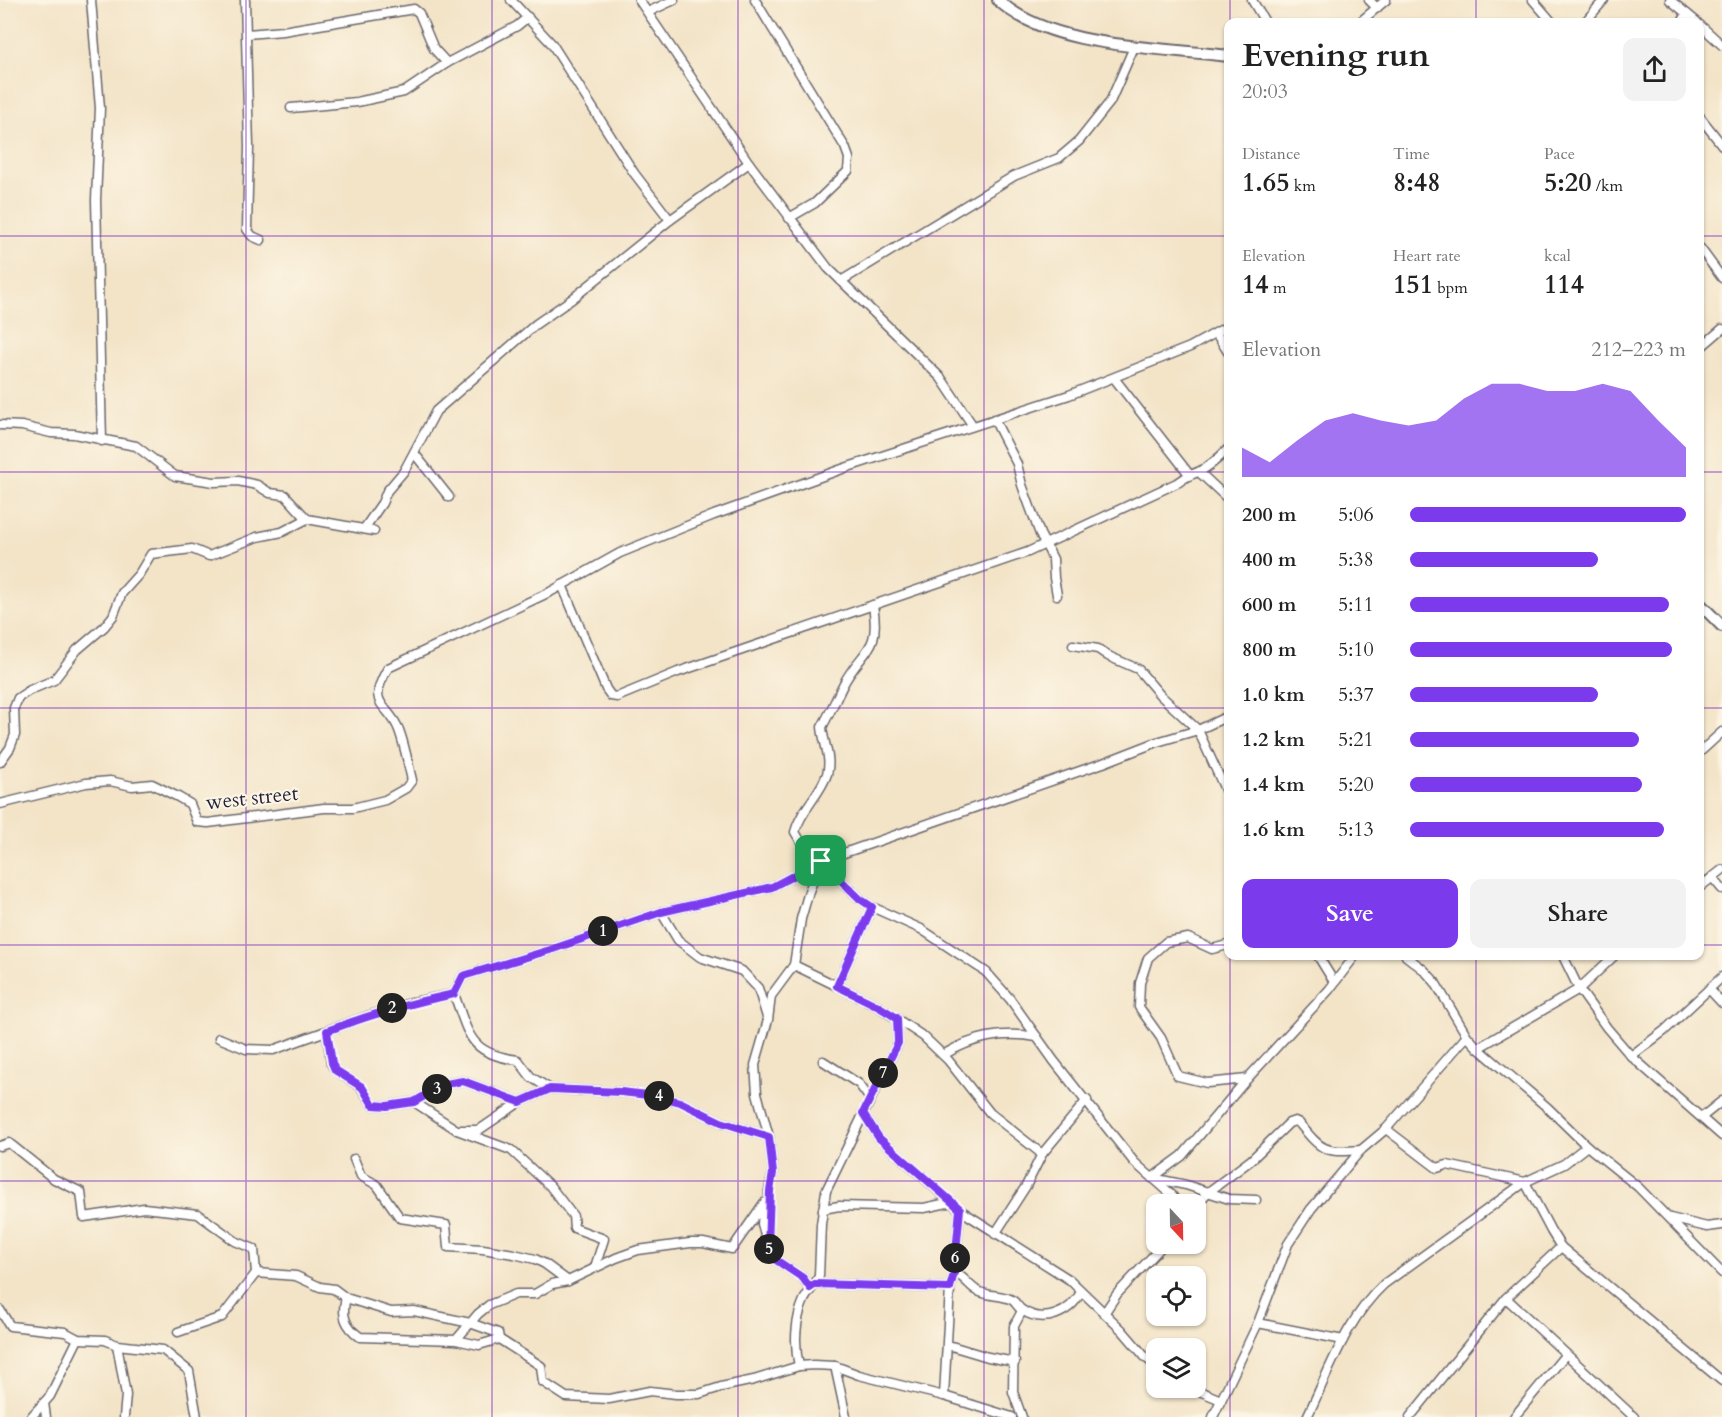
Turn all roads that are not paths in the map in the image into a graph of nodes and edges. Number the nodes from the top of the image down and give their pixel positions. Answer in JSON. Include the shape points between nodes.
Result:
{"nodes":[{"id":1,"x":92,"y":0,"type":"edge"},
{"id":2,"x":246,"y":0,"type":"edge"},
{"id":3,"x":511,"y":0,"type":"edge"},
{"id":4,"x":639,"y":0,"type":"edge"},
{"id":5,"x":674,"y":0,"type":"edge"},
{"id":6,"x":755,"y":0,"type":"edge"},
{"id":7,"x":998,"y":0,"type":"edge"},
{"id":8,"x":1252,"y":0,"type":"edge"},
{"id":9,"x":1369,"y":0,"type":"edge"},
{"id":10,"x":1386,"y":0,"type":"edge"},
{"id":11,"x":1533,"y":0,"type":"edge"},
{"id":12,"x":1604,"y":0,"type":"edge"},
{"id":13,"x":1670,"y":0,"type":"edge"},
{"id":14,"x":1377,"y":8,"type":"junction"},
{"id":15,"x":648,"y":12,"type":"junction"},
{"id":16,"x":1687,"y":14,"type":"junction"},
{"id":17,"x":528,"y":17,"type":"junction"},
{"id":18,"x":1263,"y":18,"type":"edge"},
{"id":19,"x":1365,"y":18,"type":"edge"},
{"id":20,"x":1549,"y":18,"type":"edge"},
{"id":21,"x":1588,"y":18,"type":"edge"},
{"id":22,"x":1684,"y":18,"type":"edge"},
{"id":23,"x":1691,"y":18,"type":"edge"},
{"id":24,"x":1704,"y":29,"type":"edge"},
{"id":25,"x":247,"y":34,"type":"junction"},
{"id":26,"x":1722,"y":45,"type":"edge"},
{"id":27,"x":1134,"y":47,"type":"junction"},
{"id":28,"x":1224,"y":57,"type":"edge"},
{"id":29,"x":447,"y":63,"type":"junction"},
{"id":30,"x":291,"y":108,"type":"dead end"},
{"id":31,"x":1704,"y":122,"type":"edge"},
{"id":32,"x":1722,"y":145,"type":"edge"},
{"id":33,"x":749,"y":163,"type":"junction"},
{"id":34,"x":789,"y":218,"type":"junction"},
{"id":35,"x":670,"y":220,"type":"junction"},
{"id":36,"x":261,"y":240,"type":"dead end"},
{"id":37,"x":1704,"y":253,"type":"edge"},
{"id":38,"x":1722,"y":278,"type":"edge"},
{"id":39,"x":842,"y":281,"type":"junction"},
{"id":40,"x":1224,"y":328,"type":"edge"},
{"id":41,"x":1722,"y":329,"type":"edge"},
{"id":42,"x":1216,"y":333,"type":"junction"},
{"id":43,"x":1704,"y":345,"type":"edge"},
{"id":44,"x":1224,"y":346,"type":"edge"},
{"id":45,"x":1114,"y":378,"type":"junction"},
{"id":46,"x":994,"y":419,"type":"junction"},
{"id":47,"x":0,"y":425,"type":"edge"},
{"id":48,"x":973,"y":426,"type":"junction"},
{"id":49,"x":102,"y":441,"type":"junction"},
{"id":50,"x":414,"y":453,"type":"junction"},
{"id":51,"x":1224,"y":453,"type":"edge"},
{"id":52,"x":1194,"y":473,"type":"junction"},
{"id":53,"x":1224,"y":496,"type":"edge"},
{"id":54,"x":449,"y":497,"type":"dead end"},
{"id":55,"x":307,"y":519,"type":"junction"},
{"id":56,"x":364,"y":529,"type":"junction"},
{"id":57,"x":374,"y":531,"type":"dead end"},
{"id":58,"x":1046,"y":544,"type":"junction"},
{"id":59,"x":562,"y":585,"type":"junction"},
{"id":60,"x":1057,"y":595,"type":"dead end"},
{"id":61,"x":873,"y":605,"type":"junction"},
{"id":62,"x":1704,"y":608,"type":"edge"},
{"id":63,"x":1722,"y":626,"type":"edge"},
{"id":64,"x":1073,"y":645,"type":"dead end"},
{"id":65,"x":1224,"y":718,"type":"edge"},
{"id":66,"x":1198,"y":730,"type":"junction"},
{"id":67,"x":1722,"y":732,"type":"edge"},
{"id":68,"x":1704,"y":748,"type":"edge"},
{"id":69,"x":0,"y":762,"type":"edge"},
{"id":70,"x":1224,"y":787,"type":"edge"},
{"id":71,"x":0,"y":804,"type":"edge"},
{"id":72,"x":821,"y":861,"type":"junction"},
{"id":73,"x":1722,"y":870,"type":"edge"},
{"id":74,"x":1712,"y":877,"type":"junction"},
{"id":75,"x":1704,"y":884,"type":"edge"},
{"id":76,"x":1722,"y":889,"type":"edge"},
{"id":77,"x":872,"y":907,"type":"junction"},
{"id":78,"x":661,"y":912,"type":"junction"},
{"id":79,"x":1224,"y":946,"type":"edge"},
{"id":80,"x":1320,"y":960,"type":"edge"},
{"id":81,"x":1352,"y":960,"type":"edge"},
{"id":82,"x":1411,"y":960,"type":"edge"},
{"id":83,"x":1565,"y":960,"type":"edge"},
{"id":84,"x":1610,"y":960,"type":"edge"},
{"id":85,"x":794,"y":965,"type":"junction"},
{"id":86,"x":1722,"y":977,"type":"edge"},
{"id":87,"x":1334,"y":982,"type":"junction"},
{"id":88,"x":837,"y":986,"type":"junction"},
{"id":89,"x":1709,"y":988,"type":"junction"},
{"id":90,"x":1579,"y":989,"type":"junction"},
{"id":91,"x":454,"y":994,"type":"junction"},
{"id":92,"x":1722,"y":1003,"type":"edge"},
{"id":93,"x":897,"y":1018,"type":"junction"},
{"id":94,"x":768,"y":1020,"type":"junction"},
{"id":95,"x":327,"y":1031,"type":"junction"},
{"id":96,"x":1467,"y":1036,"type":"junction"},
{"id":97,"x":1037,"y":1037,"type":"junction"},
{"id":98,"x":219,"y":1038,"type":"dead end"},
{"id":99,"x":1478,"y":1048,"type":"junction"},
{"id":100,"x":943,"y":1055,"type":"junction"},
{"id":101,"x":1631,"y":1056,"type":"junction"},
{"id":102,"x":823,"y":1061,"type":"dead end"},
{"id":103,"x":1246,"y":1079,"type":"junction"},
{"id":104,"x":550,"y":1089,"type":"junction"},
{"id":105,"x":870,"y":1099,"type":"junction"},
{"id":106,"x":1087,"y":1100,"type":"junction"},
{"id":107,"x":1722,"y":1101,"type":"edge"},
{"id":108,"x":414,"y":1102,"type":"junction"},
{"id":109,"x":520,"y":1102,"type":"junction"},
{"id":110,"x":863,"y":1113,"type":"junction"},
{"id":111,"x":1702,"y":1117,"type":"junction"},
{"id":112,"x":1386,"y":1129,"type":"junction"},
{"id":113,"x":457,"y":1130,"type":"junction"},
{"id":114,"x":1722,"y":1136,"type":"edge"},
{"id":115,"x":769,"y":1137,"type":"junction"},
{"id":116,"x":0,"y":1146,"type":"edge"},
{"id":117,"x":1587,"y":1146,"type":"junction"},
{"id":118,"x":1361,"y":1150,"type":"junction"},
{"id":119,"x":1042,"y":1154,"type":"junction"},
{"id":120,"x":354,"y":1159,"type":"dead end"},
{"id":121,"x":1152,"y":1178,"type":"junction"},
{"id":122,"x":1526,"y":1182,"type":"junction"},
{"id":123,"x":1206,"y":1193,"type":"junction"},
{"id":124,"x":1171,"y":1194,"type":"edge"},
{"id":125,"x":1256,"y":1200,"type":"dead end"},
{"id":126,"x":952,"y":1202,"type":"junction"},
{"id":127,"x":823,"y":1209,"type":"junction"},
{"id":128,"x":960,"y":1209,"type":"junction"},
{"id":129,"x":1670,"y":1218,"type":"junction"},
{"id":130,"x":1722,"y":1226,"type":"edge"},
{"id":131,"x":995,"y":1234,"type":"junction"},
{"id":132,"x":768,"y":1247,"type":"junction"},
{"id":133,"x":1561,"y":1247,"type":"junction"},
{"id":134,"x":1155,"y":1254,"type":"edge"},
{"id":135,"x":595,"y":1267,"type":"junction"},
{"id":136,"x":256,"y":1273,"type":"junction"},
{"id":137,"x":954,"y":1273,"type":"junction"},
{"id":138,"x":1722,"y":1273,"type":"edge"},
{"id":139,"x":568,"y":1281,"type":"junction"},
{"id":140,"x":813,"y":1286,"type":"junction"},
{"id":141,"x":950,"y":1288,"type":"junction"},
{"id":142,"x":1081,"y":1292,"type":"junction"},
{"id":143,"x":346,"y":1298,"type":"junction"},
{"id":144,"x":1506,"y":1298,"type":"junction"},
{"id":145,"x":0,"y":1310,"type":"edge"},
{"id":146,"x":1022,"y":1311,"type":"junction"},
{"id":147,"x":1105,"y":1312,"type":"junction"},
{"id":148,"x":470,"y":1323,"type":"junction"},
{"id":149,"x":1258,"y":1323,"type":"junction"},
{"id":150,"x":178,"y":1332,"type":"dead end"},
{"id":151,"x":78,"y":1339,"type":"junction"},
{"id":152,"x":499,"y":1339,"type":"junction"},
{"id":153,"x":456,"y":1340,"type":"junction"},
{"id":154,"x":1344,"y":1340,"type":"junction"},
{"id":155,"x":117,"y":1345,"type":"junction"},
{"id":156,"x":948,"y":1345,"type":"junction"},
{"id":157,"x":1566,"y":1354,"type":"junction"},
{"id":158,"x":1146,"y":1358,"type":"edge"},
{"id":159,"x":1015,"y":1362,"type":"junction"},
{"id":160,"x":799,"y":1366,"type":"junction"},
{"id":161,"x":835,"y":1366,"type":"junction"},
{"id":162,"x":1722,"y":1381,"type":"edge"},
{"id":163,"x":1206,"y":1394,"type":"edge"},
{"id":164,"x":944,"y":1396,"type":"junction"},
{"id":165,"x":1221,"y":1400,"type":"junction"},
{"id":166,"x":44,"y":1403,"type":"junction"},
{"id":167,"x":1624,"y":1414,"type":"edge"},
{"id":168,"x":32,"y":1417,"type":"edge"},
{"id":169,"x":46,"y":1417,"type":"edge"},
{"id":170,"x":124,"y":1417,"type":"edge"},
{"id":171,"x":197,"y":1417,"type":"edge"},
{"id":172,"x":846,"y":1417,"type":"edge"},
{"id":173,"x":1012,"y":1417,"type":"edge"},
{"id":174,"x":1022,"y":1417,"type":"edge"},
{"id":175,"x":1213,"y":1417,"type":"edge"},
{"id":176,"x":1306,"y":1417,"type":"edge"},
{"id":177,"x":1410,"y":1417,"type":"edge"},
{"id":178,"x":1514,"y":1417,"type":"edge"},
{"id":179,"x":1634,"y":1417,"type":"edge"}],
"edges":[{"from":1,"to":49,"type":"street","via":[[100,108],[96,200]]},
{"from":2,"to":25,"type":"street"},
{"from":3,"to":17,"type":"street"},
{"from":4,"to":15,"type":"street"},
{"from":5,"to":15,"type":"street"},
{"from":6,"to":34,"type":"street","via":[[849,158],[848,171],[815,203]]},
{"from":7,"to":27,"type":"street","via":[[1047,28]]},
{"from":8,"to":18,"type":"street"},
{"from":9,"to":14,"type":"street"},
{"from":10,"to":14,"type":"street"},
{"from":11,"to":20,"type":"street"},
{"from":12,"to":21,"type":"street"},
{"from":13,"to":16,"type":"street"},
{"from":14,"to":19,"type":"street"},
{"from":15,"to":33,"type":"street"},
{"from":16,"to":22,"type":"street"},
{"from":16,"to":23,"type":"street"},
{"from":17,"to":29,"type":"street"},
{"from":17,"to":35,"type":"street","via":[[552,44],[633,172]]},
{"from":24,"to":26,"type":"street"},
{"from":25,"to":29,"type":"street","via":[[294,30],[414,9],[434,49]]},
{"from":25,"to":36,"type":"street","via":[[247,229]]},
{"from":27,"to":28,"type":"street"},
{"from":27,"to":39,"type":"street","via":[[1110,102],[1079,141],[1059,158],[1014,176]]},
{"from":29,"to":30,"type":"street","via":[[404,92],[357,102]]},
{"from":31,"to":32,"type":"street"},
{"from":33,"to":34,"type":"street"},
{"from":33,"to":35,"type":"street"},
{"from":34,"to":39,"type":"street"},
{"from":35,"to":50,"type":"street","via":[[536,324],[436,411]]},
{"from":37,"to":38,"type":"street"},
{"from":39,"to":48,"type":"street","via":[[941,378]]},
{"from":40,"to":42,"type":"street"},
{"from":41,"to":43,"type":"street"},
{"from":42,"to":44,"type":"street"},
{"from":42,"to":45,"type":"street"},
{"from":45,"to":46,"type":"street"},
{"from":45,"to":52,"type":"street"},
{"from":46,"to":48,"type":"street"},
{"from":46,"to":58,"type":"street","via":[[1017,465]]},
{"from":47,"to":49,"type":"street"},
{"from":48,"to":59,"type":"street","via":[[714,515],[620,552]]},
{"from":49,"to":55,"type":"street","via":[[136,446],[175,476],[238,481],[285,495]]},
{"from":50,"to":54,"type":"street"},
{"from":50,"to":56,"type":"street"},
{"from":51,"to":52,"type":"street"},
{"from":52,"to":53,"type":"street"},
{"from":52,"to":58,"type":"street"},
{"from":55,"to":56,"type":"street"},
{"from":55,"to":69,"type":"street","via":[[282,532],[257,537],[209,556],[192,549],[151,554],[122,593],[104,627],[78,650],[54,680],[18,698],[14,708],[15,735]]},
{"from":56,"to":57,"type":"street"},
{"from":58,"to":60,"type":"street","via":[[1053,559]]},
{"from":58,"to":61,"type":"street"},
{"from":59,"to":61,"type":"street","via":[[606,689],[617,697]]},
{"from":59,"to":71,"type":"street","name":"west street","via":[[387,668],[379,682],[379,702],[399,728],[412,780],[385,800],[353,808],[208,823],[197,822],[190,804],[152,784],[132,786],[110,781]]},
{"from":61,"to":72,"type":"street","via":[[873,644],[844,683],[822,727],[827,773],[795,832]]},
{"from":62,"to":63,"type":"street"},
{"from":64,"to":66,"type":"street","via":[[1098,649],[1138,669]]},
{"from":65,"to":66,"type":"street"},
{"from":66,"to":70,"type":"street"},
{"from":66,"to":72,"type":"street"},
{"from":67,"to":68,"type":"street"},
{"from":72,"to":77,"type":"street"},
{"from":72,"to":78,"type":"street","via":[[772,887]]},
{"from":72,"to":85,"type":"street","via":[[804,910]]},
{"from":73,"to":74,"type":"street"},
{"from":74,"to":75,"type":"street"},
{"from":74,"to":76,"type":"street"},
{"from":77,"to":88,"type":"street"},
{"from":77,"to":97,"type":"street","via":[[921,928],[972,960],[997,983]]},
{"from":78,"to":91,"type":"street","via":[[463,976]]},
{"from":78,"to":94,"type":"street","via":[[686,947],[748,977],[758,988]]},
{"from":79,"to":103,"type":"street","via":[[1212,949],[1188,938],[1166,942],[1148,958],[1138,1007],[1161,1038],[1178,1076],[1207,1083]]},
{"from":80,"to":87,"type":"street"},
{"from":81,"to":87,"type":"street"},
{"from":82,"to":96,"type":"street","via":[[1435,982]]},
{"from":83,"to":90,"type":"street"},
{"from":84,"to":90,"type":"street"},
{"from":85,"to":88,"type":"street"},
{"from":85,"to":94,"type":"street","via":[[771,996]]},
{"from":86,"to":89,"type":"street"},
{"from":87,"to":103,"type":"street"},
{"from":88,"to":93,"type":"street"},
{"from":89,"to":92,"type":"street"},
{"from":89,"to":101,"type":"street"},
{"from":90,"to":99,"type":"street"},
{"from":90,"to":101,"type":"street"},
{"from":91,"to":95,"type":"street","via":[[414,1002]]},
{"from":91,"to":104,"type":"street","via":[[478,1048],[496,1057],[518,1060],[531,1077]]},
{"from":93,"to":100,"type":"street"},
{"from":93,"to":105,"type":"street","via":[[898,1043]]},
{"from":94,"to":115,"type":"street","via":[[755,1065],[757,1093]]},
{"from":95,"to":98,"type":"street","via":[[268,1051]]},
{"from":95,"to":108,"type":"street","via":[[335,1070],[362,1087],[370,1102],[377,1106]]},
{"from":96,"to":99,"type":"street"},
{"from":96,"to":112,"type":"street"},
{"from":97,"to":100,"type":"street","via":[[1018,1033],[987,1035]]},
{"from":97,"to":106,"type":"street"},
{"from":99,"to":117,"type":"street"},
{"from":100,"to":119,"type":"street","via":[[990,1113]]},
{"from":101,"to":111,"type":"street"},
{"from":102,"to":105,"type":"street","via":[[859,1084]]},
{"from":103,"to":121,"type":"street","via":[[1182,1156]]},
{"from":104,"to":109,"type":"street"},
{"from":104,"to":115,"type":"street","via":[[657,1096]]},
{"from":105,"to":110,"type":"street"},
{"from":106,"to":119,"type":"street"},
{"from":106,"to":121,"type":"street","via":[[1138,1167]]},
{"from":107,"to":111,"type":"street"},
{"from":108,"to":109,"type":"street","via":[[445,1084],[463,1081]]},
{"from":108,"to":113,"type":"street"},
{"from":109,"to":113,"type":"street","via":[[480,1130]]},
{"from":110,"to":126,"type":"street","via":[[879,1138]]},
{"from":110,"to":127,"type":"street","via":[[829,1183]]},
{"from":111,"to":114,"type":"street"},
{"from":112,"to":118,"type":"street"},
{"from":112,"to":122,"type":"street","via":[[1437,1168],[1447,1165]]},
{"from":113,"to":135,"type":"street","via":[[511,1150],[550,1186],[573,1216],[574,1228],[604,1239]]},
{"from":115,"to":132,"type":"street","via":[[773,1173]]},
{"from":116,"to":136,"type":"street","via":[[9,1143],[54,1179],[81,1192],[84,1217],[144,1208],[198,1214],[235,1241],[254,1248]]},
{"from":117,"to":122,"type":"street","via":[[1564,1164]]},
{"from":117,"to":129,"type":"street"},
{"from":118,"to":123,"type":"street","via":[[1326,1150],[1294,1121]]},
{"from":118,"to":149,"type":"street","via":[[1311,1209],[1288,1244]]},
{"from":119,"to":131,"type":"street"},
{"from":120,"to":139,"type":"street","via":[[361,1176],[377,1185],[400,1218],[446,1225],[448,1247],[525,1256],[545,1264]]},
{"from":121,"to":123,"type":"street"},
{"from":121,"to":124,"type":"street"},
{"from":122,"to":133,"type":"street"},
{"from":122,"to":154,"type":"street","via":[[1384,1284],[1360,1310]]},
{"from":123,"to":125,"type":"street"},
{"from":126,"to":127,"type":"street","via":[[924,1208]]},
{"from":126,"to":128,"type":"street"},
{"from":127,"to":140,"type":"street","via":[[819,1276]]},
{"from":128,"to":131,"type":"street"},
{"from":128,"to":137,"type":"street"},
{"from":129,"to":130,"type":"street","via":[[1707,1227]]},
{"from":129,"to":138,"type":"street"},
{"from":131,"to":142,"type":"street"},
{"from":132,"to":135,"type":"street","via":[[762,1224],[764,1203],[732,1250],[690,1243],[638,1250]]},
{"from":132,"to":140,"type":"street","via":[[773,1258]]},
{"from":133,"to":144,"type":"street"},
{"from":133,"to":162,"type":"street"},
{"from":134,"to":147,"type":"street"},
{"from":135,"to":139,"type":"street"},
{"from":136,"to":143,"type":"street","via":[[296,1276],[333,1289]]},
{"from":136,"to":150,"type":"street","via":[[222,1317]]},
{"from":137,"to":141,"type":"street"},
{"from":137,"to":146,"type":"street","via":[[974,1289],[1012,1300]]},
{"from":139,"to":148,"type":"street","via":[[552,1284],[535,1294],[512,1295],[489,1305]]},
{"from":140,"to":141,"type":"street"},
{"from":140,"to":160,"type":"street","via":[[801,1306],[798,1322]]},
{"from":141,"to":156,"type":"street"},
{"from":142,"to":146,"type":"street","via":[[1069,1309],[1058,1315],[1038,1316]]},
{"from":142,"to":147,"type":"street"},
{"from":143,"to":148,"type":"street","via":[[391,1312],[414,1311]]},
{"from":143,"to":153,"type":"street","via":[[343,1311],[351,1330],[360,1337]]},
{"from":144,"to":157,"type":"street"},
{"from":144,"to":177,"type":"street"},
{"from":145,"to":151,"type":"street","via":[[10,1326],[65,1332]]},
{"from":146,"to":159,"type":"street","via":[[1014,1326]]},
{"from":147,"to":158,"type":"street"},
{"from":148,"to":152,"type":"street","via":[[498,1333]]},
{"from":148,"to":153,"type":"street"},
{"from":149,"to":154,"type":"street"},
{"from":149,"to":165,"type":"street"},
{"from":151,"to":155,"type":"street","via":[[105,1340]]},
{"from":151,"to":166,"type":"street"},
{"from":152,"to":153,"type":"street","via":[[479,1345]]},
{"from":152,"to":160,"type":"street","via":[[541,1366],[543,1382],[566,1397],[609,1399],[651,1391],[699,1394]]},
{"from":154,"to":176,"type":"street"},
{"from":155,"to":170,"type":"street","via":[[126,1395]]},
{"from":155,"to":171,"type":"street","via":[[163,1350],[189,1371]]},
{"from":156,"to":159,"type":"street"},
{"from":156,"to":164,"type":"street"},
{"from":157,"to":167,"type":"street"},
{"from":157,"to":178,"type":"street"},
{"from":159,"to":174,"type":"street","via":[[1013,1392]]},
{"from":160,"to":161,"type":"street"},
{"from":161,"to":164,"type":"street"},
{"from":161,"to":172,"type":"street"},
{"from":163,"to":165,"type":"street"},
{"from":164,"to":173,"type":"street"},
{"from":165,"to":175,"type":"street"},
{"from":166,"to":168,"type":"street"},
{"from":166,"to":169,"type":"street"},
{"from":167,"to":179,"type":"street"}]}
